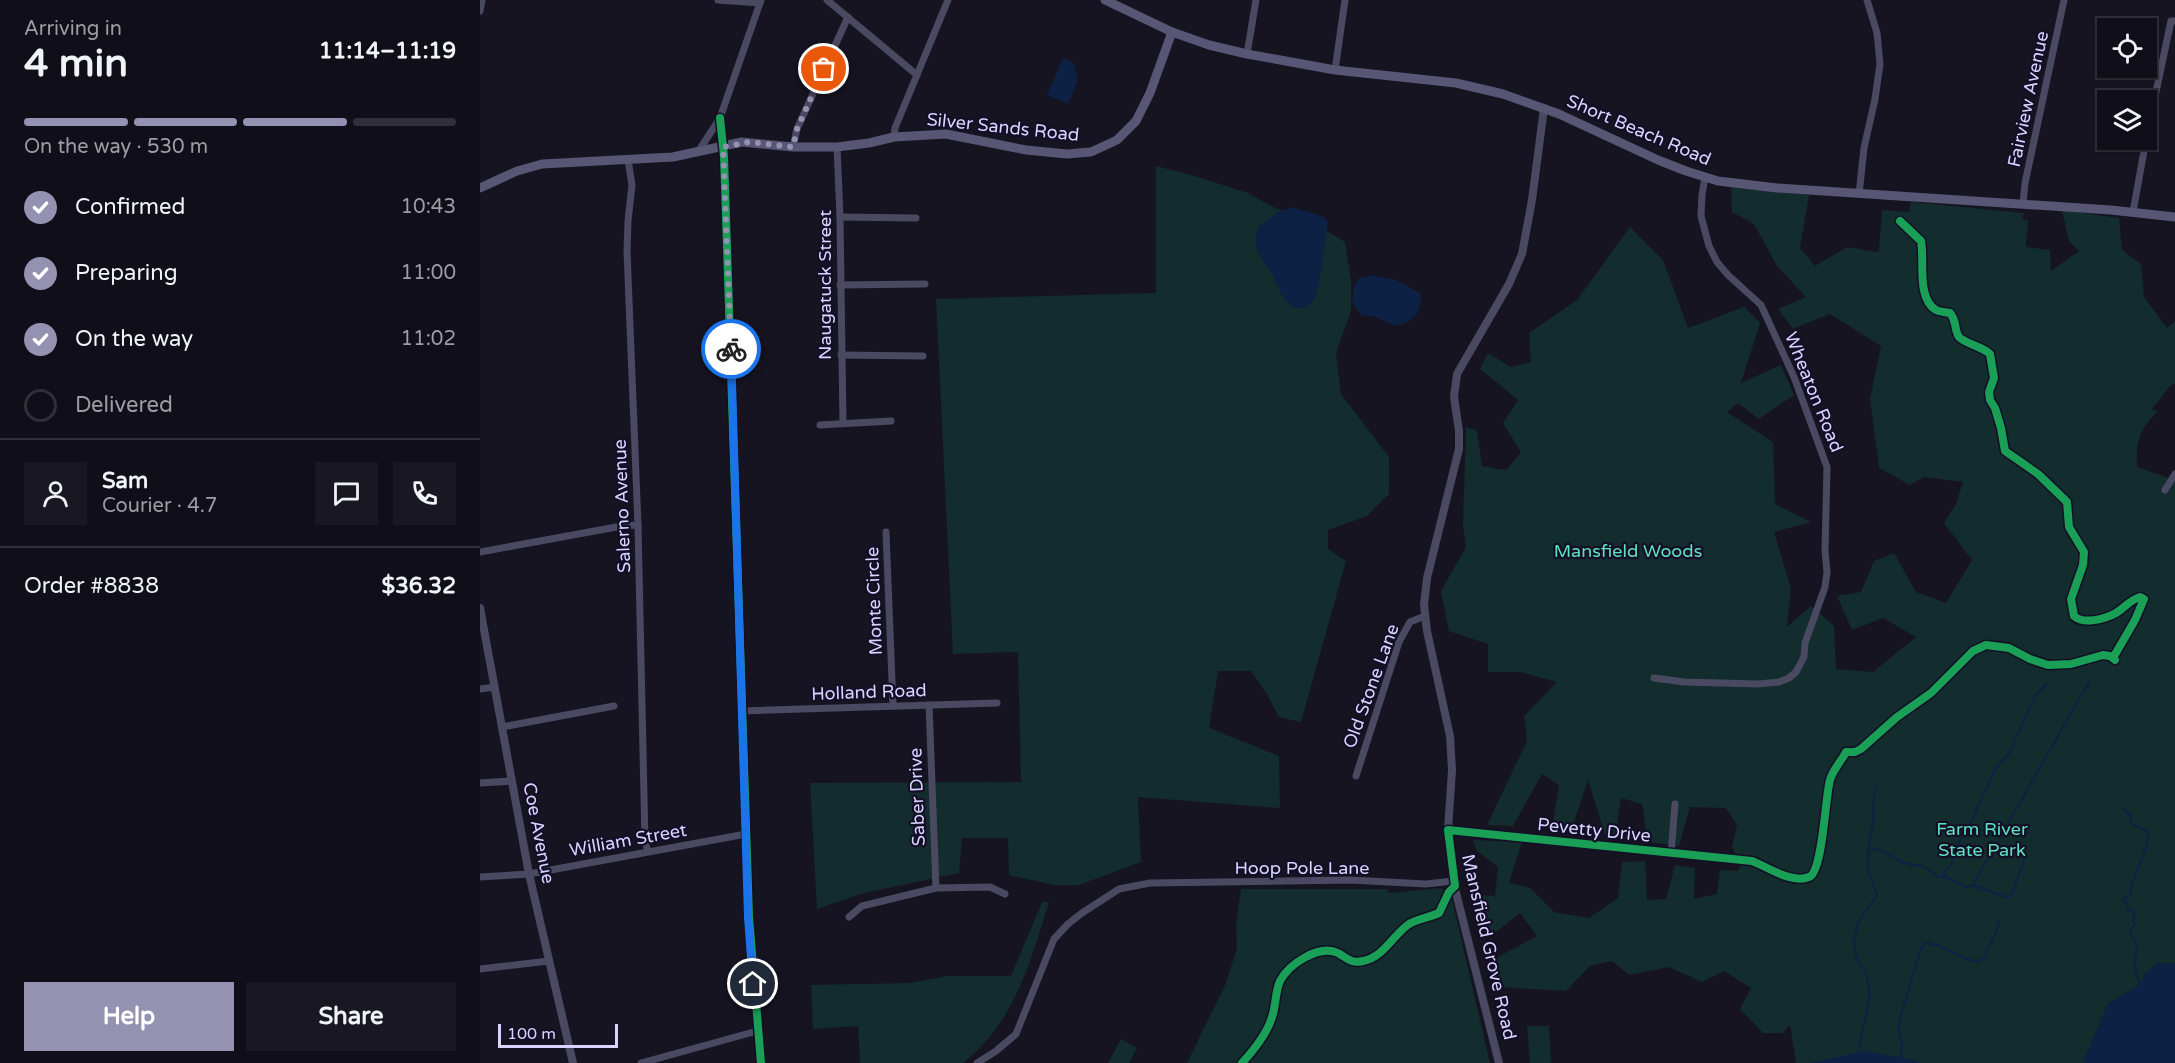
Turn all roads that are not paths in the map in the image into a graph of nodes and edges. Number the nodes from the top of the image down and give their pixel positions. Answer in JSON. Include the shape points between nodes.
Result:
{"nodes":[{"id":1,"x":482,"y":0,"type":"edge"},
{"id":2,"x":718,"y":0,"type":"edge"},
{"id":3,"x":827,"y":0,"type":"edge"},
{"id":4,"x":948,"y":0,"type":"edge"},
{"id":5,"x":1105,"y":0,"type":"edge"},
{"id":6,"x":1256,"y":0,"type":"edge"},
{"id":7,"x":1345,"y":0,"type":"edge"},
{"id":8,"x":1867,"y":0,"type":"edge"},
{"id":9,"x":2064,"y":0,"type":"edge"},
{"id":10,"x":761,"y":2,"type":"edge"},
{"id":11,"x":480,"y":11,"type":"edge"},
{"id":12,"x":848,"y":17,"type":"junction"},
{"id":13,"x":2175,"y":21,"type":"edge"},
{"id":14,"x":1172,"y":32,"type":"junction"},
{"id":15,"x":1247,"y":54,"type":"junction"},
{"id":16,"x":1335,"y":70,"type":"junction"},
{"id":17,"x":917,"y":75,"type":"junction"},
{"id":18,"x":2156,"y":90,"type":"edge"},
{"id":19,"x":1544,"y":108,"type":"junction"},
{"id":20,"x":720,"y":118,"type":"junction"},
{"id":21,"x":894,"y":137,"type":"junction"},
{"id":22,"x":723,"y":147,"type":"junction"},
{"id":23,"x":793,"y":147,"type":"junction"},
{"id":24,"x":837,"y":147,"type":"junction"},
{"id":25,"x":2144,"y":150,"type":"edge"},
{"id":26,"x":698,"y":153,"type":"junction"},
{"id":27,"x":628,"y":160,"type":"junction"},
{"id":28,"x":1705,"y":177,"type":"junction"},
{"id":29,"x":480,"y":188,"type":"edge"},
{"id":30,"x":1859,"y":194,"type":"junction"},
{"id":31,"x":2023,"y":204,"type":"junction"},
{"id":32,"x":2133,"y":212,"type":"junction"},
{"id":33,"x":840,"y":217,"type":"junction"},
{"id":34,"x":2175,"y":217,"type":"edge"},
{"id":35,"x":916,"y":218,"type":"dead end"},
{"id":36,"x":925,"y":284,"type":"dead end"},
{"id":37,"x":840,"y":285,"type":"junction"},
{"id":38,"x":841,"y":355,"type":"junction"},
{"id":39,"x":923,"y":356,"type":"dead end"},
{"id":40,"x":891,"y":421,"type":"dead end"},
{"id":41,"x":843,"y":423,"type":"junction"},
{"id":42,"x":820,"y":425,"type":"dead end"},
{"id":43,"x":2175,"y":474,"type":"edge"},
{"id":44,"x":2165,"y":490,"type":"dead end"},
{"id":45,"x":638,"y":525,"type":"junction"},
{"id":46,"x":886,"y":532,"type":"dead end"},
{"id":47,"x":480,"y":552,"type":"edge"},
{"id":48,"x":480,"y":608,"type":"edge"},
{"id":49,"x":1425,"y":616,"type":"junction"},
{"id":50,"x":1654,"y":678,"type":"dead end"},
{"id":51,"x":495,"y":687,"type":"junction"},
{"id":52,"x":480,"y":689,"type":"edge"},
{"id":53,"x":997,"y":703,"type":"dead end"},
{"id":54,"x":929,"y":705,"type":"junction"},
{"id":55,"x":614,"y":706,"type":"dead end"},
{"id":56,"x":893,"y":706,"type":"junction"},
{"id":57,"x":742,"y":711,"type":"junction"},
{"id":58,"x":502,"y":727,"type":"junction"},
{"id":59,"x":1356,"y":776,"type":"dead end"},
{"id":60,"x":512,"y":781,"type":"junction"},
{"id":61,"x":480,"y":783,"type":"edge"},
{"id":62,"x":1675,"y":804,"type":"dead end"},
{"id":63,"x":1448,"y":830,"type":"junction"},
{"id":64,"x":746,"y":834,"type":"junction"},
{"id":65,"x":648,"y":851,"type":"junction"},
{"id":66,"x":1671,"y":854,"type":"junction"},
{"id":67,"x":1736,"y":860,"type":"dead end"},
{"id":68,"x":528,"y":874,"type":"junction"},
{"id":69,"x":480,"y":877,"type":"edge"},
{"id":70,"x":1453,"y":881,"type":"junction"},
{"id":71,"x":936,"y":888,"type":"junction"},
{"id":72,"x":1005,"y":894,"type":"dead end"},
{"id":73,"x":849,"y":917,"type":"dead end"},
{"id":74,"x":549,"y":962,"type":"junction"},
{"id":75,"x":480,"y":969,"type":"edge"},
{"id":76,"x":757,"y":1031,"type":"junction"},
{"id":77,"x":573,"y":1063,"type":"edge"},
{"id":78,"x":641,"y":1063,"type":"edge"},
{"id":79,"x":761,"y":1063,"type":"edge"},
{"id":80,"x":977,"y":1063,"type":"edge"},
{"id":81,"x":1499,"y":1063,"type":"edge"}],
"edges":[{"from":1,"to":11,"type":"street"},
{"from":2,"to":10,"type":"street"},
{"from":3,"to":12,"type":"street"},
{"from":4,"to":17,"type":"street"},
{"from":5,"to":14,"type":"main road","name":"Short Beach Road"},
{"from":6,"to":15,"type":"street"},
{"from":7,"to":16,"type":"street"},
{"from":8,"to":30,"type":"street","via":[[1877,33],[1880,64]]},
{"from":9,"to":31,"type":"street","name":"Fairview Avenue"},
{"from":10,"to":20,"type":"street"},
{"from":12,"to":17,"type":"street"},
{"from":12,"to":23,"type":"street","via":[[797,129]]},
{"from":13,"to":18,"type":"street","via":[[2171,21]]},
{"from":14,"to":15,"type":"main road","name":"Short Beach Road"},
{"from":14,"to":21,"type":"main road","name":"Silver Sands Road","via":[[1144,108],[1127,132],[1102,148],[1067,154],[1006,147],[946,134]]},
{"from":15,"to":16,"type":"main road","name":"Short Beach Road"},
{"from":16,"to":19,"type":"main road","name":"Short Beach Road","via":[[1456,83]]},
{"from":17,"to":21,"type":"street"},
{"from":19,"to":28,"type":"main road","name":"Short Beach Road"},
{"from":19,"to":49,"type":"street","name":"Mansfield Grove Road","via":[[1522,254],[1509,284],[1456,374],[1459,449],[1427,578]]},
{"from":20,"to":22,"type":"street"},
{"from":20,"to":26,"type":"street"},
{"from":21,"to":24,"type":"main road","name":"Silver Sands Road"},
{"from":22,"to":23,"type":"main road","name":"Silver Sands Road","via":[[749,142]]},
{"from":22,"to":26,"type":"main road","name":"Silver Sands Road"},
{"from":22,"to":57,"type":"street"},
{"from":23,"to":24,"type":"main road","name":"Silver Sands Road"},
{"from":24,"to":33,"type":"street","name":"Naugatuck Street"},
{"from":25,"to":32,"type":"street"},
{"from":26,"to":27,"type":"main road","name":"Silver Sands Road"},
{"from":27,"to":29,"type":"main road","name":"Silver Sands Road","via":[[542,164]]},
{"from":27,"to":45,"type":"street","name":"Salerno Avenue","via":[[632,185],[627,251]]},
{"from":28,"to":30,"type":"main road","name":"Short Beach Road","via":[[1750,185]]},
{"from":28,"to":50,"type":"street","name":"Wheaton Road","via":[[1701,216],[1709,246],[1728,275],[1761,305],[1794,377],[1827,467],[1827,572],[1804,657],[1789,678],[1758,684]]},
{"from":30,"to":31,"type":"main road","name":"Short Beach Road"},
{"from":31,"to":32,"type":"main road","name":"Short Beach Road"},
{"from":32,"to":34,"type":"main road","name":"Short Beach Road"},
{"from":33,"to":35,"type":"street"},
{"from":33,"to":37,"type":"street","name":"Naugatuck Street"},
{"from":36,"to":37,"type":"street"},
{"from":37,"to":38,"type":"street","name":"Naugatuck Street"},
{"from":38,"to":39,"type":"street"},
{"from":38,"to":41,"type":"street","name":"Naugatuck Street"},
{"from":40,"to":41,"type":"street"},
{"from":41,"to":42,"type":"street"},
{"from":43,"to":44,"type":"street"},
{"from":45,"to":47,"type":"street"},
{"from":45,"to":65,"type":"street","name":"Salerno Avenue"},
{"from":46,"to":56,"type":"street","name":"Monte Circle"},
{"from":48,"to":51,"type":"street","name":"Coe Avenue"},
{"from":49,"to":59,"type":"street","name":"Old Stone Lane","via":[[1410,622],[1399,642]]},
{"from":49,"to":63,"type":"street","name":"Mansfield Grove Road","via":[[1450,736]]},
{"from":51,"to":52,"type":"street"},
{"from":51,"to":58,"type":"street","name":"Coe Avenue"},
{"from":53,"to":54,"type":"street","name":"Holland Road"},
{"from":54,"to":56,"type":"street","name":"Holland Road"},
{"from":54,"to":71,"type":"street","name":"Saber Drive"},
{"from":55,"to":58,"type":"street"},
{"from":56,"to":57,"type":"street","name":"Holland Road"},
{"from":57,"to":64,"type":"street"},
{"from":58,"to":60,"type":"street","name":"Coe Avenue"},
{"from":60,"to":61,"type":"street"},
{"from":60,"to":68,"type":"street","name":"Coe Avenue"},
{"from":62,"to":66,"type":"street"},
{"from":63,"to":66,"type":"street","name":"Pevetty Drive"},
{"from":63,"to":70,"type":"street","name":"Mansfield Grove Road"},
{"from":64,"to":65,"type":"street","name":"William Street"},
{"from":64,"to":76,"type":"street"},
{"from":65,"to":68,"type":"street","name":"William Street"},
{"from":66,"to":67,"type":"street","name":"Pevetty Drive"},
{"from":68,"to":69,"type":"street","name":"William Street"},
{"from":68,"to":74,"type":"street","name":"Coe Avenue"},
{"from":70,"to":80,"type":"street","name":"Hoop Pole Lane","via":[[1150,884],[1119,890],[1082,913],[1054,939],[1016,1034]]},
{"from":70,"to":81,"type":"street","name":"Mansfield Grove Road"},
{"from":71,"to":72,"type":"street","via":[[990,888]]},
{"from":71,"to":73,"type":"street","via":[[862,906]]},
{"from":74,"to":75,"type":"street"},
{"from":74,"to":77,"type":"street","name":"Coe Avenue"},
{"from":76,"to":78,"type":"street"},
{"from":76,"to":79,"type":"street"}]}
